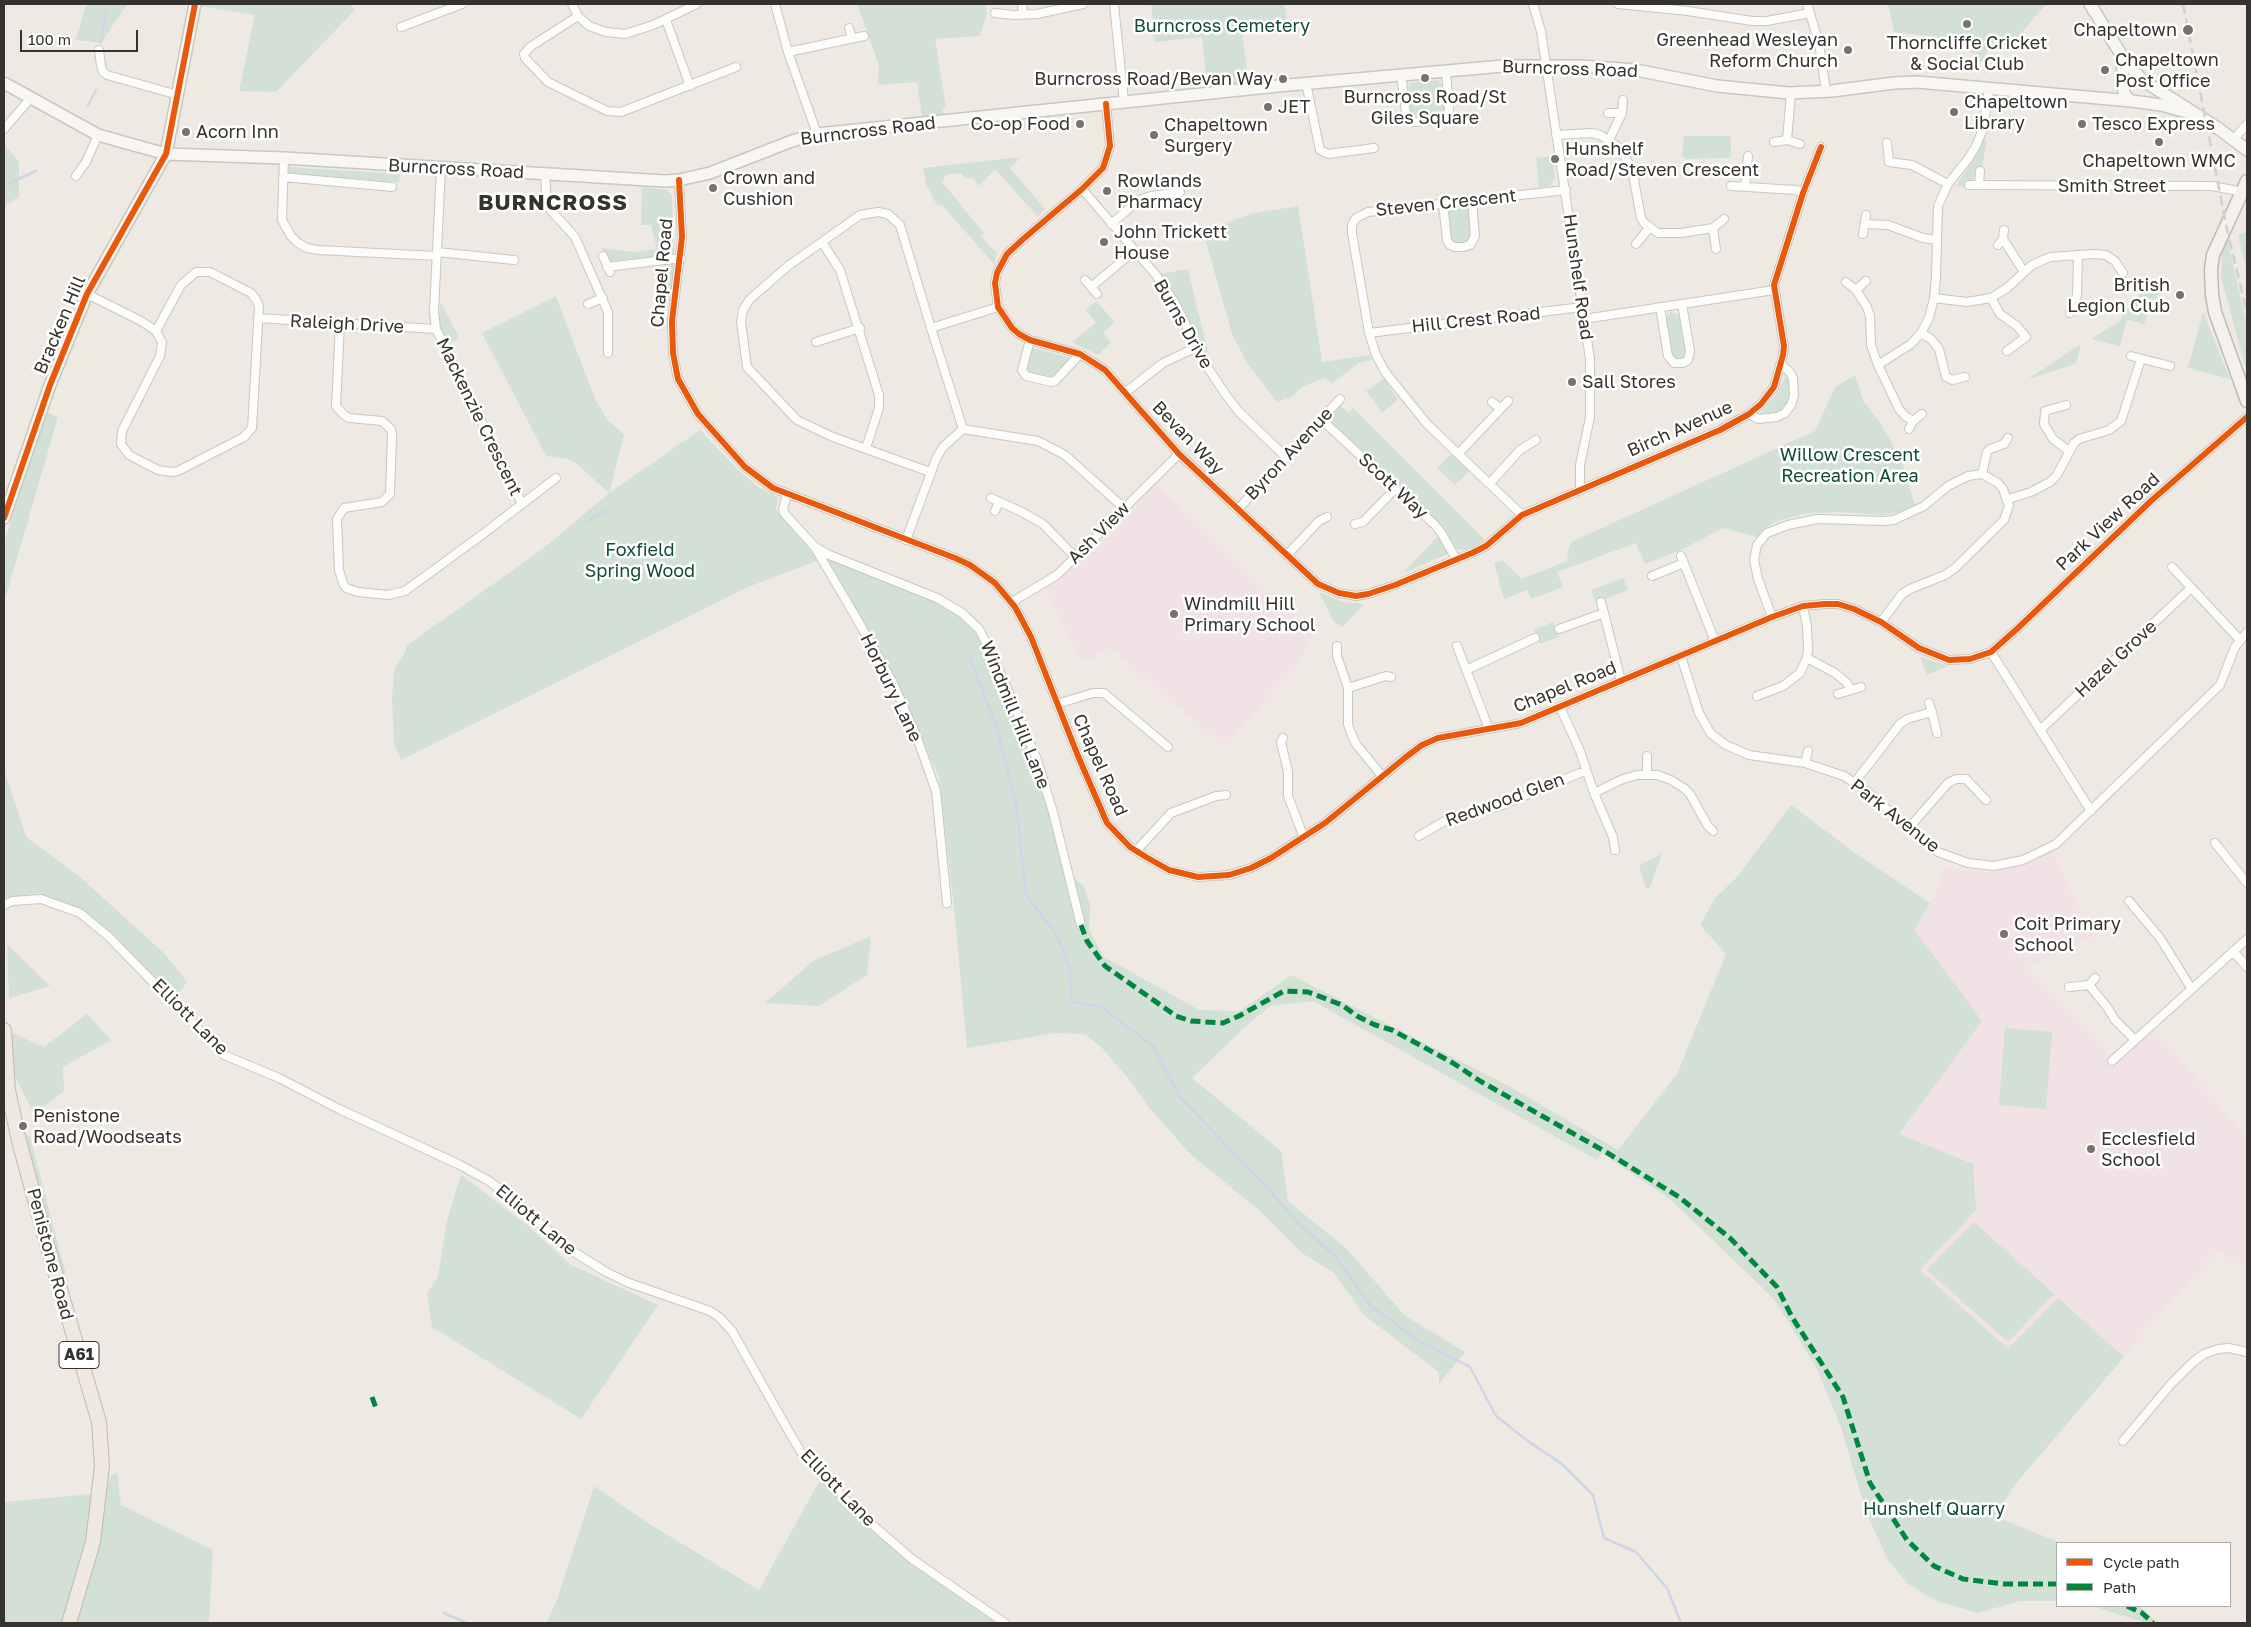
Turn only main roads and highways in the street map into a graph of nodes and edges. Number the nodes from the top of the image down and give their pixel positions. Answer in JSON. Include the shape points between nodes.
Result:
{"nodes":[{"id":1,"x":195,"y":4,"type":"edge"},
{"id":2,"x":2090,"y":4,"type":"edge"},
{"id":3,"x":2122,"y":56,"type":"junction"},
{"id":4,"x":2143,"y":80,"type":"junction"},
{"id":5,"x":4,"y":83,"type":"edge"},
{"id":6,"x":2124,"y":87,"type":"junction"},
{"id":7,"x":2102,"y":98,"type":"junction"},
{"id":8,"x":2134,"y":102,"type":"junction"},
{"id":9,"x":2194,"y":114,"type":"junction"},
{"id":10,"x":2240,"y":145,"type":"edge"},
{"id":11,"x":166,"y":154,"type":"junction"},
{"id":12,"x":2247,"y":160,"type":"edge"},
{"id":13,"x":2246,"y":187,"type":"edge"},
{"id":14,"x":2247,"y":402,"type":"edge"},
{"id":15,"x":4,"y":518,"type":"edge"},
{"id":16,"x":4,"y":1030,"type":"edge"},
{"id":17,"x":69,"y":1623,"type":"edge"}],
"edges":[{"from":1,"to":11,"type":"main road","name":"Bracken Hill"},
{"from":2,"to":3,"type":"main road"},
{"from":3,"to":4,"type":"main road"},
{"from":3,"to":6,"type":"main road"},
{"from":4,"to":6,"type":"main road","via":[[2133,78]]},
{"from":4,"to":8,"type":"main road","via":[[2148,92],[2144,99]]},
{"from":4,"to":9,"type":"main road"},
{"from":5,"to":11,"type":"main road","name":"Burncross Road","via":[[98,136]]},
{"from":6,"to":7,"type":"main road","name":"Burncross Road","via":[[2114,98]]},
{"from":6,"to":8,"type":"main road","via":[[2125,96]]},
{"from":7,"to":8,"type":"main road","name":"Burncross Road"},
{"from":7,"to":11,"type":"main road","name":"Burncross Road","via":[[1917,82],[1791,93],[1717,86],[1636,70],[1503,66],[1306,83],[817,134],[792,140],[710,173],[679,180]]},
{"from":8,"to":9,"type":"main road","name":"Burncross Road"},
{"from":9,"to":10,"type":"main road"},
{"from":10,"to":12,"type":"main road"},
{"from":11,"to":15,"type":"main road","name":"Bracken Hill","via":[[87,294],[53,378]]},
{"from":13,"to":14,"type":"main road","via":[[2213,255],[2212,295],[2231,362]]},
{"from":16,"to":17,"type":"highway","name":"Penistone Road","number":"A61","via":[[8,1090],[19,1141],[99,1422],[102,1466],[93,1542]]}]}
